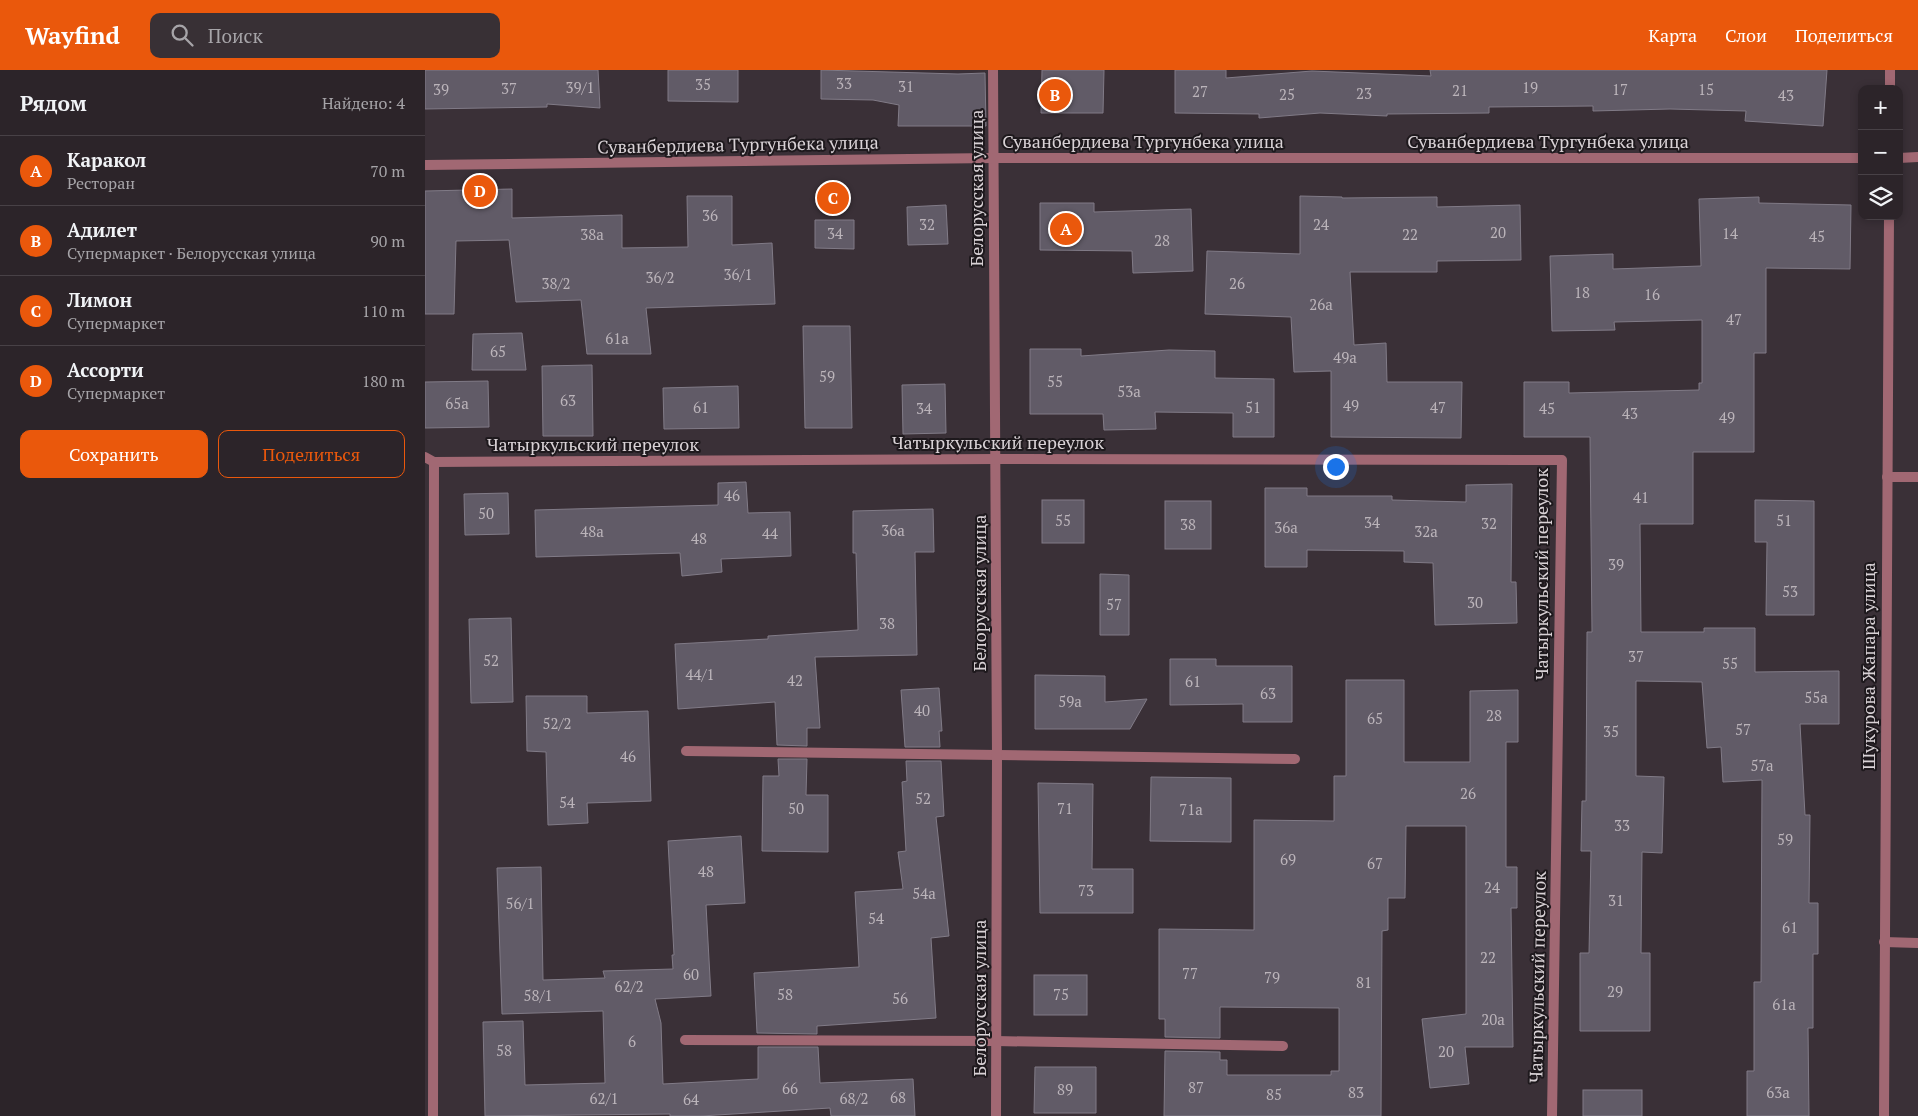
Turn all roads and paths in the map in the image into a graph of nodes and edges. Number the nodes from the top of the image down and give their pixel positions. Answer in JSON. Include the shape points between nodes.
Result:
{"nodes":[{"id":1,"x":993,"y":70,"type":"edge"},
{"id":2,"x":1890,"y":70,"type":"edge"},
{"id":3,"x":1890,"y":85,"type":"edge"},
{"id":4,"x":1918,"y":157,"type":"edge"},
{"id":5,"x":993,"y":158,"type":"junction"},
{"id":6,"x":1858,"y":158,"type":"edge"},
{"id":7,"x":1903,"y":158,"type":"edge"},
{"id":8,"x":425,"y":165,"type":"edge"},
{"id":9,"x":1889,"y":220,"type":"edge"},
{"id":10,"x":995,"y":459,"type":"junction"},
{"id":11,"x":429,"y":460,"type":"edge"},
{"id":12,"x":1887,"y":476,"type":"junction"},
{"id":13,"x":1918,"y":477,"type":"edge"},
{"id":14,"x":685,"y":751,"type":"dead end"},
{"id":15,"x":997,"y":755,"type":"junction"},
{"id":16,"x":1295,"y":759,"type":"dead end"},
{"id":17,"x":1884,"y":942,"type":"junction"},
{"id":18,"x":1918,"y":943,"type":"edge"},
{"id":19,"x":685,"y":1040,"type":"dead end"},
{"id":20,"x":996,"y":1041,"type":"junction"},
{"id":21,"x":1283,"y":1046,"type":"dead end"},
{"id":22,"x":433,"y":1116,"type":"edge"},
{"id":23,"x":995,"y":1116,"type":"edge"},
{"id":24,"x":1552,"y":1116,"type":"edge"},
{"id":25,"x":1884,"y":1116,"type":"edge"}],
"edges":[{"from":1,"to":5,"type":"street","name":"Белорусская улица"},
{"from":2,"to":3,"type":"street"},
{"from":4,"to":7,"type":"street"},
{"from":5,"to":6,"type":"street","name":"Суванбердиева Тургунбека улица"},
{"from":5,"to":8,"type":"street","name":"Суванбердиева Тургунбека улица"},
{"from":5,"to":10,"type":"street","name":"Белорусская улица"},
{"from":9,"to":12,"type":"street","name":"Шукурова Жапара улица"},
{"from":10,"to":11,"type":"street","name":"Чатыркульский переулок"},
{"from":10,"to":15,"type":"street","name":"Белорусская улица"},
{"from":10,"to":24,"type":"street","name":"Чатыркульский переулок","via":[[1562,460]]},
{"from":11,"to":22,"type":"street","name":"Чатыркульский переулок"},
{"from":12,"to":13,"type":"street"},
{"from":12,"to":17,"type":"street","name":"Шукурова Жапара улица"},
{"from":14,"to":15,"type":"street"},
{"from":15,"to":16,"type":"street"},
{"from":15,"to":20,"type":"street","name":"Белорусская улица"},
{"from":17,"to":18,"type":"street"},
{"from":17,"to":25,"type":"street","name":"Шукурова Жапара улица"},
{"from":19,"to":20,"type":"street"},
{"from":20,"to":21,"type":"street"},
{"from":20,"to":23,"type":"street","name":"Белорусская улица"}]}
